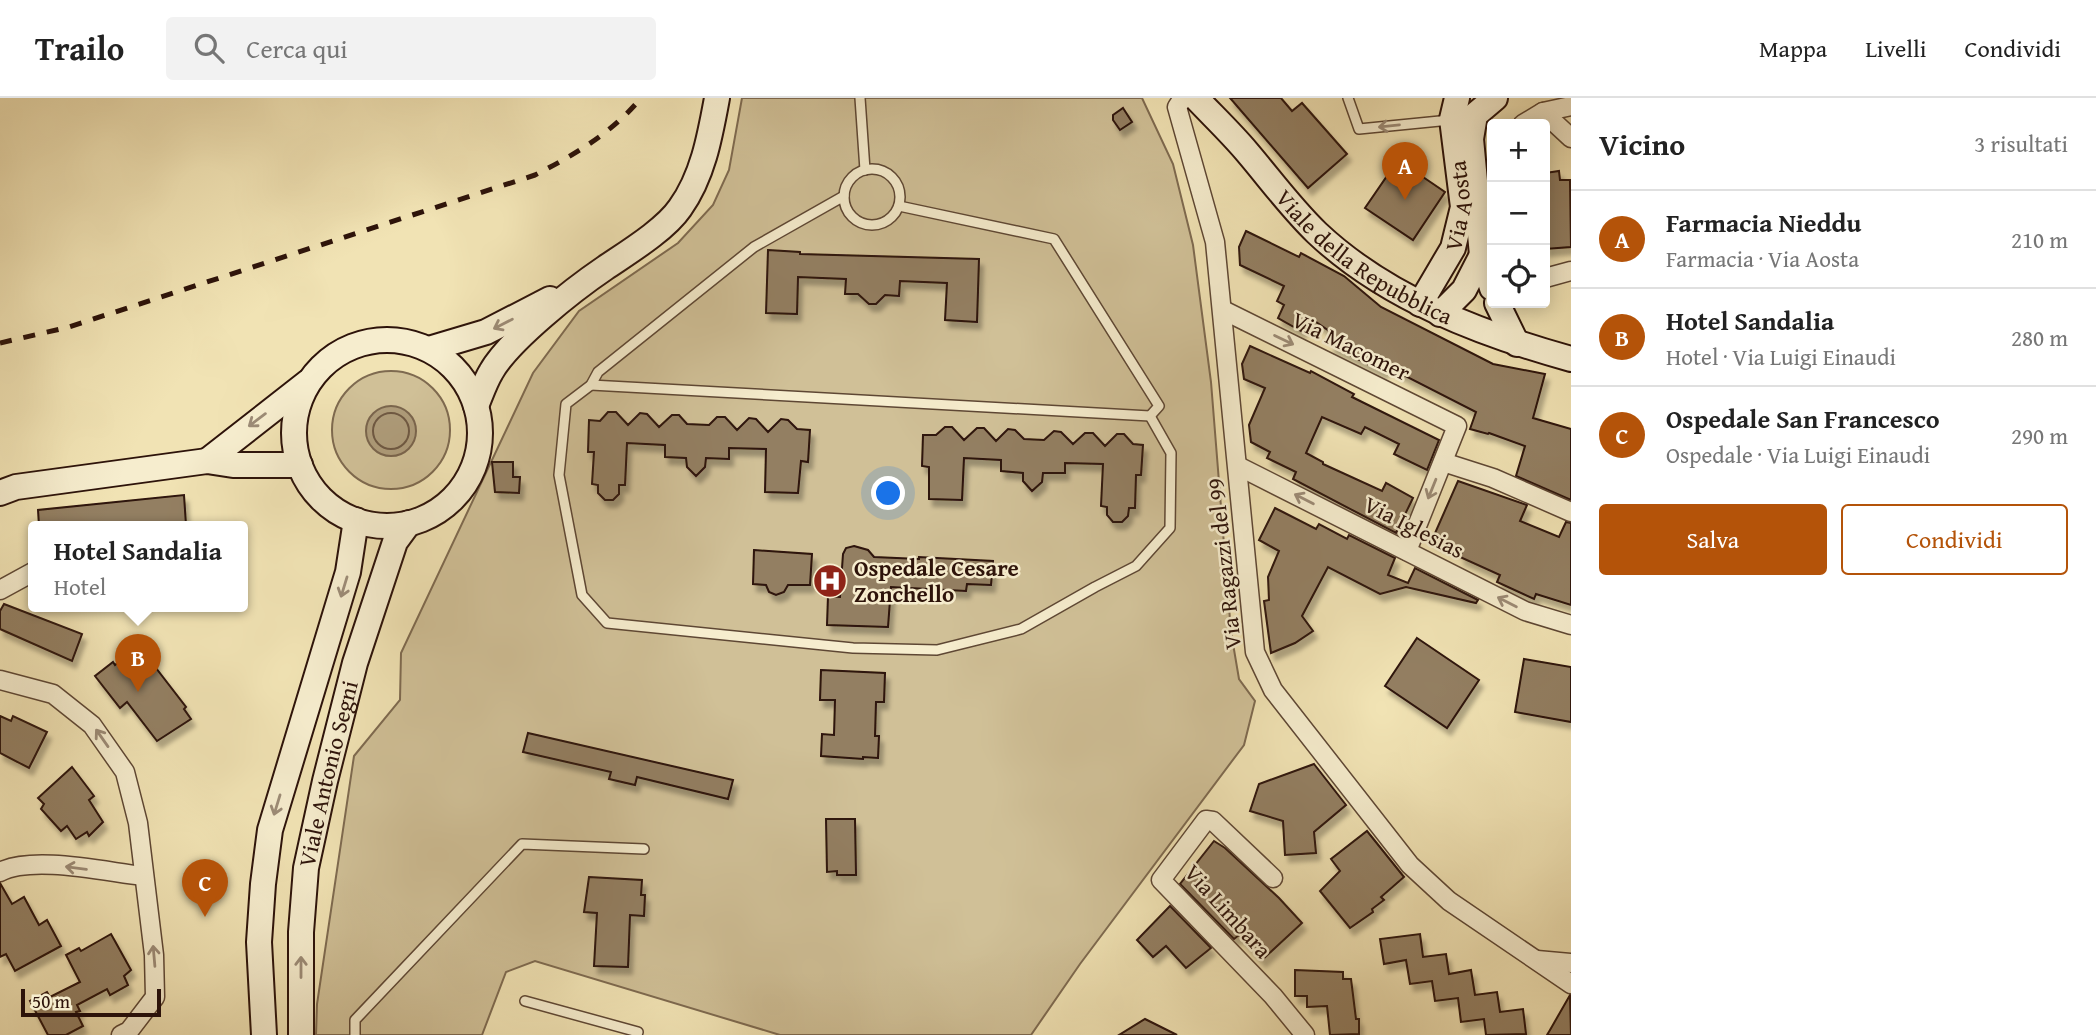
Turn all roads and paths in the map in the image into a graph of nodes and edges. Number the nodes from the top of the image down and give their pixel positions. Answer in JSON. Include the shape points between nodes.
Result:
{"nodes":[{"id":1,"x":718,"y":98,"type":"edge"},
{"id":2,"x":860,"y":98,"type":"edge"},
{"id":3,"x":1183,"y":98,"type":"edge"},
{"id":4,"x":1196,"y":98,"type":"edge"},
{"id":5,"x":1348,"y":98,"type":"edge"},
{"id":6,"x":1495,"y":98,"type":"edge"},
{"id":7,"x":1571,"y":106,"type":"edge"},
{"id":8,"x":1454,"y":109,"type":"edge"},
{"id":9,"x":1543,"y":112,"type":"junction"},
{"id":10,"x":1531,"y":119,"type":"edge"},
{"id":11,"x":1571,"y":138,"type":"edge"},
{"id":12,"x":865,"y":170,"type":"junction"},
{"id":13,"x":844,"y":197,"type":"junction"},
{"id":14,"x":899,"y":206,"type":"junction"},
{"id":15,"x":1482,"y":255,"type":"junction"},
{"id":16,"x":1571,"y":271,"type":"edge"},
{"id":17,"x":1487,"y":272,"type":"edge"},
{"id":18,"x":1550,"y":277,"type":"edge"},
{"id":19,"x":585,"y":281,"type":"junction"},
{"id":20,"x":1499,"y":308,"type":"edge"},
{"id":21,"x":1430,"y":309,"type":"junction"},
{"id":22,"x":1223,"y":310,"type":"junction"},
{"id":23,"x":1517,"y":344,"type":"junction"},
{"id":24,"x":429,"y":349,"type":"junction"},
{"id":25,"x":1571,"y":359,"type":"edge"},
{"id":26,"x":309,"y":381,"type":"junction"},
{"id":27,"x":591,"y":385,"type":"junction"},
{"id":28,"x":476,"y":406,"type":"junction"},
{"id":29,"x":1150,"y":416,"type":"junction"},
{"id":30,"x":207,"y":461,"type":"junction"},
{"id":31,"x":1443,"y":462,"type":"junction"},
{"id":32,"x":300,"y":465,"type":"junction"},
{"id":33,"x":1238,"y":466,"type":"junction"},
{"id":34,"x":0,"y":493,"type":"edge"},
{"id":35,"x":1571,"y":512,"type":"edge"},
{"id":36,"x":356,"y":520,"type":"junction"},
{"id":37,"x":409,"y":523,"type":"junction"},
{"id":38,"x":1407,"y":551,"type":"junction"},
{"id":39,"x":28,"y":575,"type":"edge"},
{"id":40,"x":0,"y":590,"type":"edge"},
{"id":41,"x":1571,"y":625,"type":"edge"},
{"id":42,"x":0,"y":680,"type":"edge"},
{"id":43,"x":644,"y":849,"type":"dead end"},
{"id":44,"x":0,"y":872,"type":"edge"},
{"id":45,"x":144,"y":876,"type":"junction"},
{"id":46,"x":1273,"y":878,"type":"dead end"},
{"id":47,"x":1537,"y":960,"type":"junction"},
{"id":48,"x":1571,"y":963,"type":"edge"},
{"id":49,"x":1571,"y":984,"type":"edge"},
{"id":50,"x":525,"y":1001,"type":"dead end"},
{"id":51,"x":121,"y":1035,"type":"edge"},
{"id":52,"x":264,"y":1035,"type":"edge"},
{"id":53,"x":301,"y":1035,"type":"edge"},
{"id":54,"x":355,"y":1035,"type":"edge"},
{"id":55,"x":637,"y":1035,"type":"edge"},
{"id":56,"x":1305,"y":1035,"type":"edge"}],
"edges":[{"from":1,"to":19,"type":"main road","via":[[699,172],[678,212]]},
{"from":2,"to":12,"type":"lane"},
{"from":3,"to":22,"type":"street","name":"Via Ragazzi del 99","via":[[1177,107],[1215,242]]},
{"from":4,"to":21,"type":"main road","name":"Viale della Repubblica","via":[[1318,234],[1358,266]]},
{"from":8,"to":5,"type":"lane","one_way":true,"via":[[1359,129]]},
{"from":6,"to":15,"type":"main road","name":"Via Aosta","via":[[1475,115],[1471,139]]},
{"from":7,"to":9,"type":"street"},
{"from":8,"to":21,"type":"main road","name":"Via Aosta","via":[[1463,207]]},
{"from":9,"to":10,"type":"street"},
{"from":9,"to":11,"type":"street"},
{"from":12,"to":13,"type":"lane","via":[[850,180]]},
{"from":12,"to":14,"type":"lane","via":[[882,171],[896,181]]},
{"from":13,"to":14,"type":"lane","via":[[855,220],[872,226],[889,220]]},
{"from":13,"to":27,"type":"lane","via":[[754,247],[598,372]]},
{"from":14,"to":29,"type":"lane","via":[[1054,239],[1159,406]]},
{"from":15,"to":17,"type":"main road","name":"Via Aosta"},
{"from":15,"to":21,"type":"main road","name":"Via Aosta","via":[[1464,290]]},
{"from":16,"to":18,"type":"street"},
{"from":19,"to":24,"type":"main road","one_way":true,"via":[[486,332]]},
{"from":19,"to":28,"type":"main road","via":[[514,343],[492,370]]},
{"from":20,"to":23,"type":"main road"},
{"from":21,"to":23,"type":"main road","name":"Viale della Repubblica"},
{"from":22,"to":31,"type":"street","name":"Via Macomer","one_way":true,"via":[[1457,426]]},
{"from":22,"to":33,"type":"street","name":"Via Ragazzi del 99"},
{"from":23,"to":25,"type":"main road","name":"Viale della Repubblica"},
{"from":24,"to":26,"type":"main road","via":[[385,339],[362,342],[323,364]]},
{"from":24,"to":28,"type":"main road","via":[[457,373]]},
{"from":26,"to":30,"type":"main road","one_way":true},
{"from":26,"to":32,"type":"main road","via":[[294,422]]},
{"from":27,"to":29,"type":"lane"},
{"from":27,"to":29,"type":"lane","via":[[566,404],[559,475],[582,594],[607,623],[853,648],[937,650],[1021,629],[1136,566],[1170,528],[1171,453]]},
{"from":28,"to":37,"type":"main road","via":[[478,449],[462,488],[429,516]]},
{"from":30,"to":32,"type":"main road"},
{"from":30,"to":34,"type":"main road"},
{"from":31,"to":35,"type":"street"},
{"from":31,"to":38,"type":"street","one_way":true},
{"from":32,"to":36,"type":"main road","via":[[322,499]]},
{"from":38,"to":33,"type":"street","name":"Via Iglesias","one_way":true},
{"from":33,"to":47,"type":"street","name":"Via Ragazzi del 99","via":[[1255,652],[1273,691],[1409,864],[1449,901]]},
{"from":36,"to":37,"type":"main road","via":[[391,526]]},
{"from":36,"to":52,"type":"main road","name":"Viale Antonio Segni","one_way":true,"via":[[348,572],[270,830],[259,942]]},
{"from":53,"to":37,"type":"main road","name":"Viale Antonio Segni","one_way":true,"via":[[306,868],[355,663],[395,542]]},
{"from":41,"to":38,"type":"street","name":"Via Iglesias","one_way":true,"via":[[1525,611]]},
{"from":39,"to":40,"type":"street"},
{"from":45,"to":42,"type":"street","one_way":true,"via":[[138,822],[125,772],[92,725],[53,694]]},
{"from":43,"to":54,"type":"lane","via":[[522,844],[355,1020]]},
{"from":45,"to":44,"type":"street","one_way":true,"via":[[44,864]]},
{"from":51,"to":45,"type":"street","one_way":true,"via":[[130,1031],[155,997]]},
{"from":46,"to":56,"type":"street","name":"Via Limbara","via":[[1213,821],[1206,820],[1161,880]]},
{"from":47,"to":48,"type":"street"},
{"from":47,"to":49,"type":"street","name":"Via Ragazzi del 99"},
{"from":50,"to":55,"type":"lane"}]}
